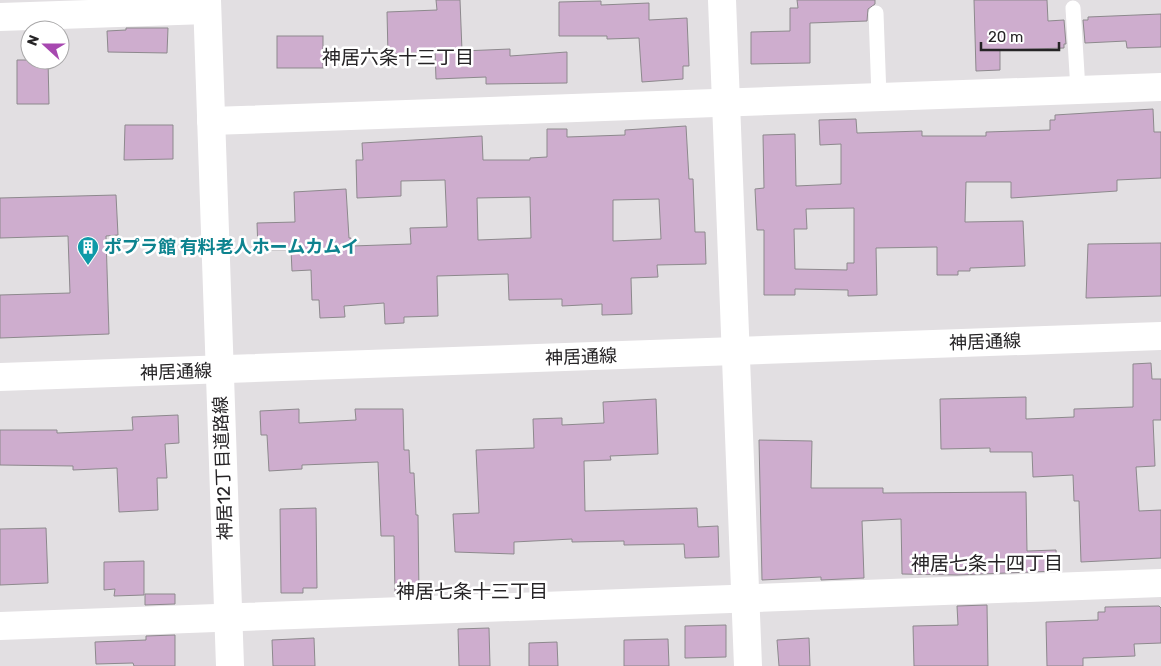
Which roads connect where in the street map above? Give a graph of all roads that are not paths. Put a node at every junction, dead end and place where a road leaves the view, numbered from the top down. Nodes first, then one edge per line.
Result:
1 (722, 0) edge
2 (207, 5) edge
3 (1073, 8) dead end
4 (876, 13) dead end
5 (0, 18) edge
6 (1161, 87) edge
7 (1078, 90) junction
8 (879, 97) junction
9 (726, 102) junction
10 (211, 121) junction
11 (1161, 336) edge
12 (735, 351) junction
13 (220, 370) junction
14 (0, 377) edge
15 (1161, 583) edge
16 (746, 600) junction
17 (227, 616) junction
18 (0, 626) edge
19 (230, 666) edge
20 (748, 666) edge

1 - 9 street
2 - 5 street
2 - 10 street, 神居12丁目道路線
3 - 7 lane
4 - 8 lane
6 - 7 street
7 - 8 street
8 - 9 street
9 - 10 street
9 - 12 street
10 - 13 street, 神居12丁目道路線
11 - 12 street, 神居通線
12 - 13 street, 神居通線
12 - 16 street
13 - 14 street, 神居通線
13 - 17 street, 神居12丁目道路線
15 - 16 street
16 - 17 street
16 - 20 street
17 - 18 street
17 - 19 street, 神居12丁目道路線

